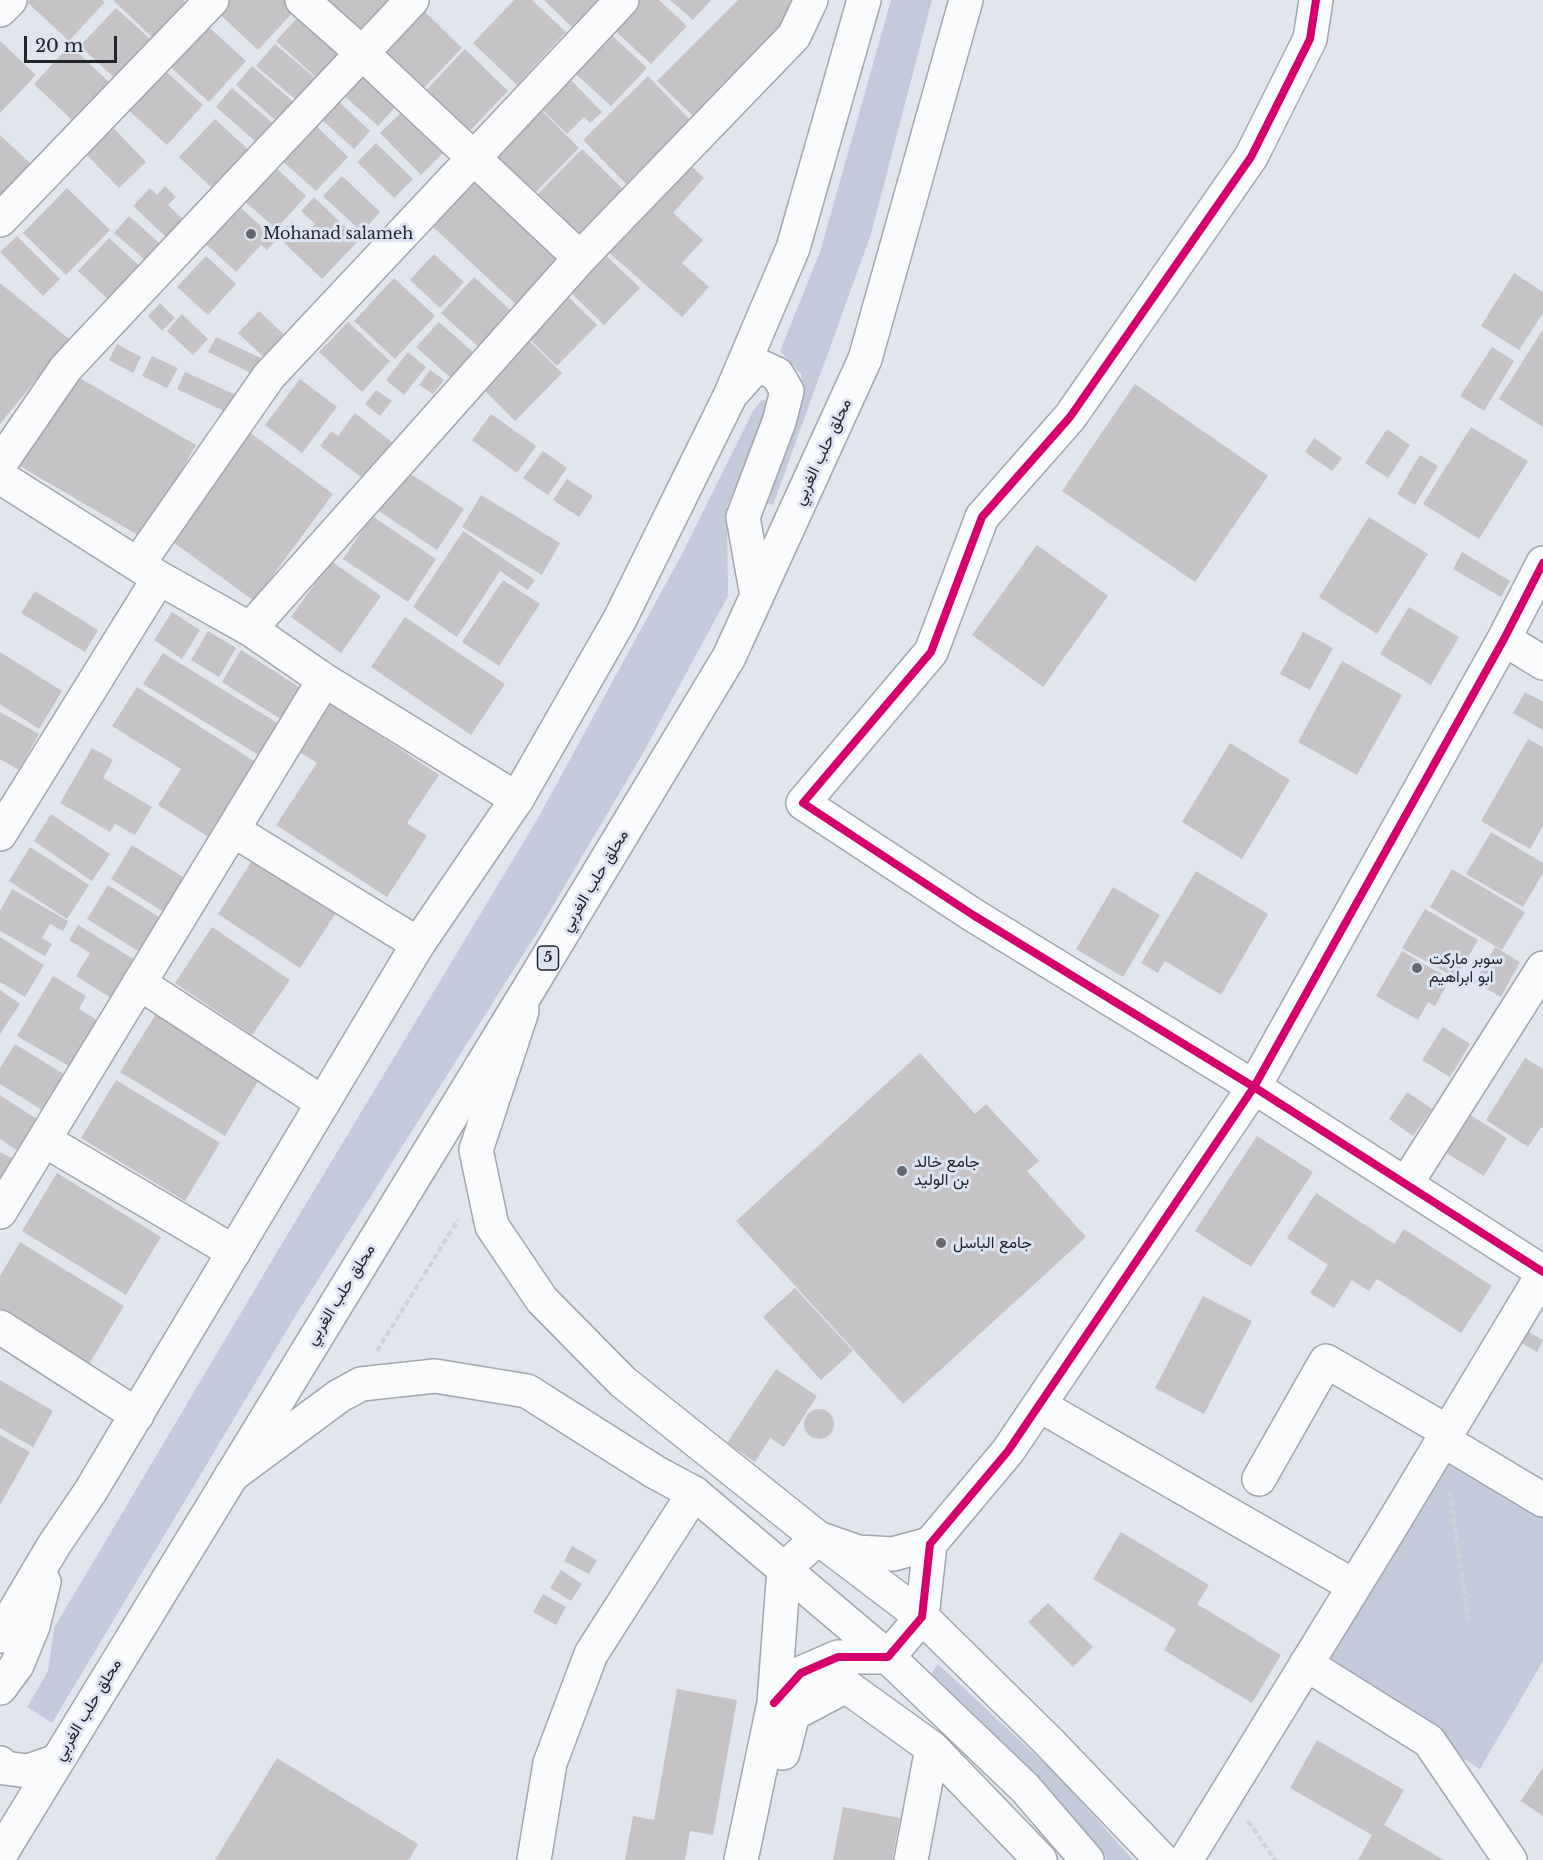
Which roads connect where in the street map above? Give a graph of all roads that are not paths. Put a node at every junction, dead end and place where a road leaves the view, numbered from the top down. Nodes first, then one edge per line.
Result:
1 (10, 0) edge
2 (212, 0) edge
3 (302, 0) edge
4 (412, 0) edge
5 (622, 0) edge
6 (811, 0) edge
7 (966, 0) edge
8 (1316, 0) edge
9 (855, 7) edge
10 (0, 10) edge
11 (362, 53) junction
12 (473, 156) junction
13 (0, 220) edge
14 (580, 258) junction
15 (730, 396) junction
16 (0, 464) edge
17 (0, 477) edge
18 (1543, 563) edge
19 (148, 571) junction
20 (757, 596) junction
21 (250, 629) junction
22 (1504, 639) junction
23 (1543, 663) edge
24 (324, 680) junction
25 (517, 799) junction
26 (233, 830) junction
27 (0, 834) edge
28 (418, 944) junction
29 (1543, 968) edge
30 (139, 983) junction
31 (530, 987) junction
32 (1254, 1087) junction
33 (323, 1103) junction
34 (44, 1140) junction
35 (1406, 1184) junction
36 (0, 1212) edge
37 (234, 1252) junction
38 (1543, 1273) edge
39 (0, 1327) edge
40 (1039, 1405) junction
41 (136, 1415) junction
42 (1446, 1436) junction
43 (230, 1477) junction
44 (1259, 1479) dead end
45 (694, 1493) junction
46 (1543, 1500) edge
47 (818, 1538) junction
48 (930, 1544) junction
49 (54, 1545) junction
50 (784, 1569) junction
51 (1354, 1587) junction
52 (922, 1617) junction
53 (0, 1636) edge
54 (888, 1657) junction
55 (1306, 1665) junction
56 (0, 1688) edge
57 (774, 1703) junction
58 (932, 1748) junction
59 (57, 1761) junction
60 (0, 1763) edge
61 (751, 1814) junction
62 (0, 1855) edge
63 (534, 1860) edge
64 (741, 1860) edge
65 (911, 1860) edge
66 (1040, 1860) edge
67 (1087, 1860) edge
68 (1162, 1860) edge
69 (1186, 1860) edge
70 (1510, 1860) edge

1 - 10 main road
2 - 13 main road
3 - 11 main road
4 - 11 main road
5 - 12 main road
6 - 14 main road
7 - 20 main road, محلق حلب الغربي / 5
8 - 32 main road
9 - 15 main road
11 - 12 main road
11 - 16 main road
12 - 14 main road
12 - 19 main road
14 - 21 main road
15 - 20 main road
15 - 25 main road
17 - 19 main road
18 - 22 main road
19 - 21 main road
19 - 27 main road
20 - 31 main road, محلق حلب الغربي / 5
21 - 24 main road
22 - 23 main road
22 - 32 main road
24 - 25 main road
24 - 26 main road
25 - 28 main road
26 - 28 main road
26 - 30 main road
28 - 33 main road
29 - 35 main road
30 - 33 main road
30 - 34 main road
31 - 43 main road, محلق حلب الغربي / 5
31 - 47 main road
32 - 35 main road
32 - 40 main road
33 - 37 main road
34 - 36 main road
34 - 37 main road
35 - 38 main road
37 - 41 main road
38 - 42 main road
39 - 41 main road
40 - 48 main road
40 - 51 main road
41 - 49 main road
42 - 44 main road
42 - 46 main road
42 - 51 main road
43 - 45 main road
43 - 59 main road, محلق حلب الغربي / 5
45 - 50 main road
45 - 63 main road
47 - 48 main road
47 - 50 main road
47 - 52 main road
48 - 52 main road
49 - 53 main road
49 - 56 main road
50 - 54 main road
50 - 57 main road
51 - 55 main road
52 - 54 main road
52 - 68 main road
54 - 57 main road
54 - 67 main road
55 - 69 main road
55 - 70 main road
57 - 61 main road
58 - 61 main road
58 - 65 main road
58 - 66 main road
59 - 60 main road
59 - 62 main road, محلق حلب الغربي / 5
61 - 64 main road

